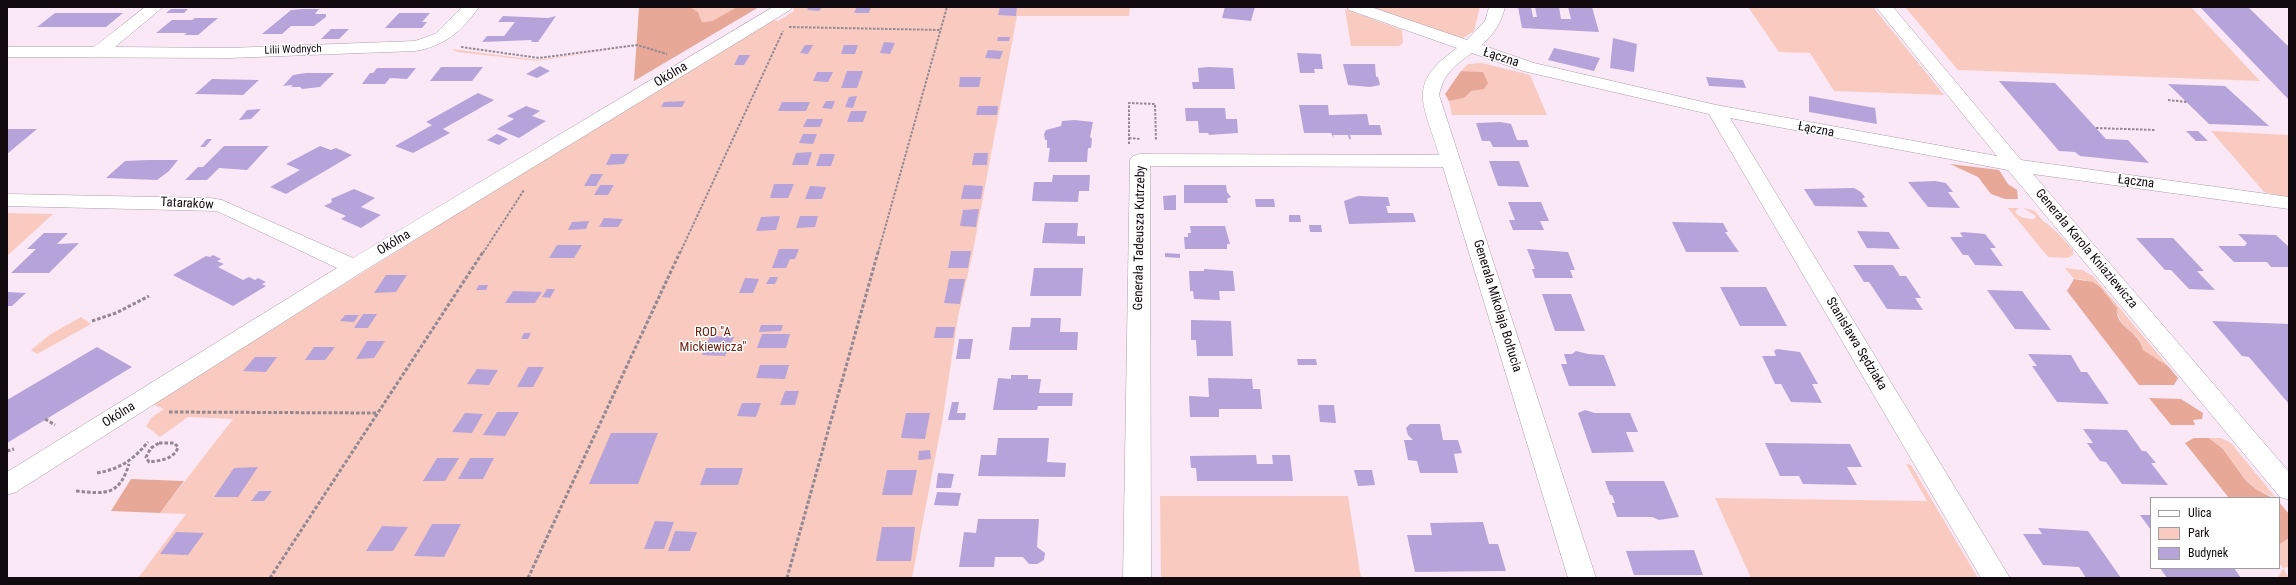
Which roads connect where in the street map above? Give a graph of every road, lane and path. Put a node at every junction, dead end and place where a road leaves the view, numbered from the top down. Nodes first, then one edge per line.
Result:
1 (154, 7) edge
2 (471, 7) edge
3 (784, 7) edge
4 (947, 7) edge
5 (1355, 7) edge
6 (1497, 7) edge
7 (1884, 7) edge
8 (941, 30) junction
9 (455, 46) dead end
10 (1467, 47) junction
11 (7, 52) edge
12 (99, 52) junction
13 (671, 55) dead end
14 (2168, 100) dead end
15 (2187, 102) dead end
16 (1716, 110) junction
17 (2096, 128) dead end
18 (2155, 130) dead end
19 (1157, 145) dead end
20 (1128, 146) dead end
21 (1451, 161) junction
22 (2015, 165) junction
23 (528, 183) dead end
24 (7, 200) edge
25 (2289, 204) edge
26 (354, 267) junction
27 (149, 296) dead end
28 (92, 321) dead end
29 (137, 404) junction
30 (376, 414) junction
31 (45, 419) dead end
32 (55, 425) dead end
33 (148, 442) dead end
34 (154, 445) joint
35 (129, 464) junction
36 (97, 473) dead end
37 (7, 485) edge
38 (2289, 490) edge
39 (76, 492) dead end
40 (270, 578) edge
41 (528, 578) edge
42 (787, 578) edge
43 (1137, 578) edge
44 (1582, 578) edge
45 (1996, 578) edge

1 - 12 street
2 - 12 street, Lilii Wodnych
3 - 26 street, Okólna
4 - 8 path
5 - 10 street, Łączna
6 - 10 street, Generała Mikołaja Bołtucia
7 - 22 street, Generała Karola Kniaziewicza
8 - 41 path
8 - 42 path
9 - 13 path
10 - 16 street, Łączna
10 - 21 street, Generała Mikołaja Bołtucia
11 - 12 street, Lilii Wodnych
14 - 15 path
16 - 22 street, Łączna
16 - 45 street, Stanisława Sędziaka
17 - 18 path
19 - 20 path
21 - 43 street, Generała Tadeusza Kutrzeby
21 - 44 street, Generała Mikołaja Bołtucia
22 - 25 street, Łączna
22 - 38 street, Generała Karola Kniaziewicza
23 - 30 path
24 - 26 street, Tataraków
26 - 29 street, Okólna
27 - 28 path
29 - 30 path
29 - 37 street, Okólna
30 - 40 path
31 - 32 path
33 - 35 path
34 - 34 path
35 - 36 path
35 - 39 path

